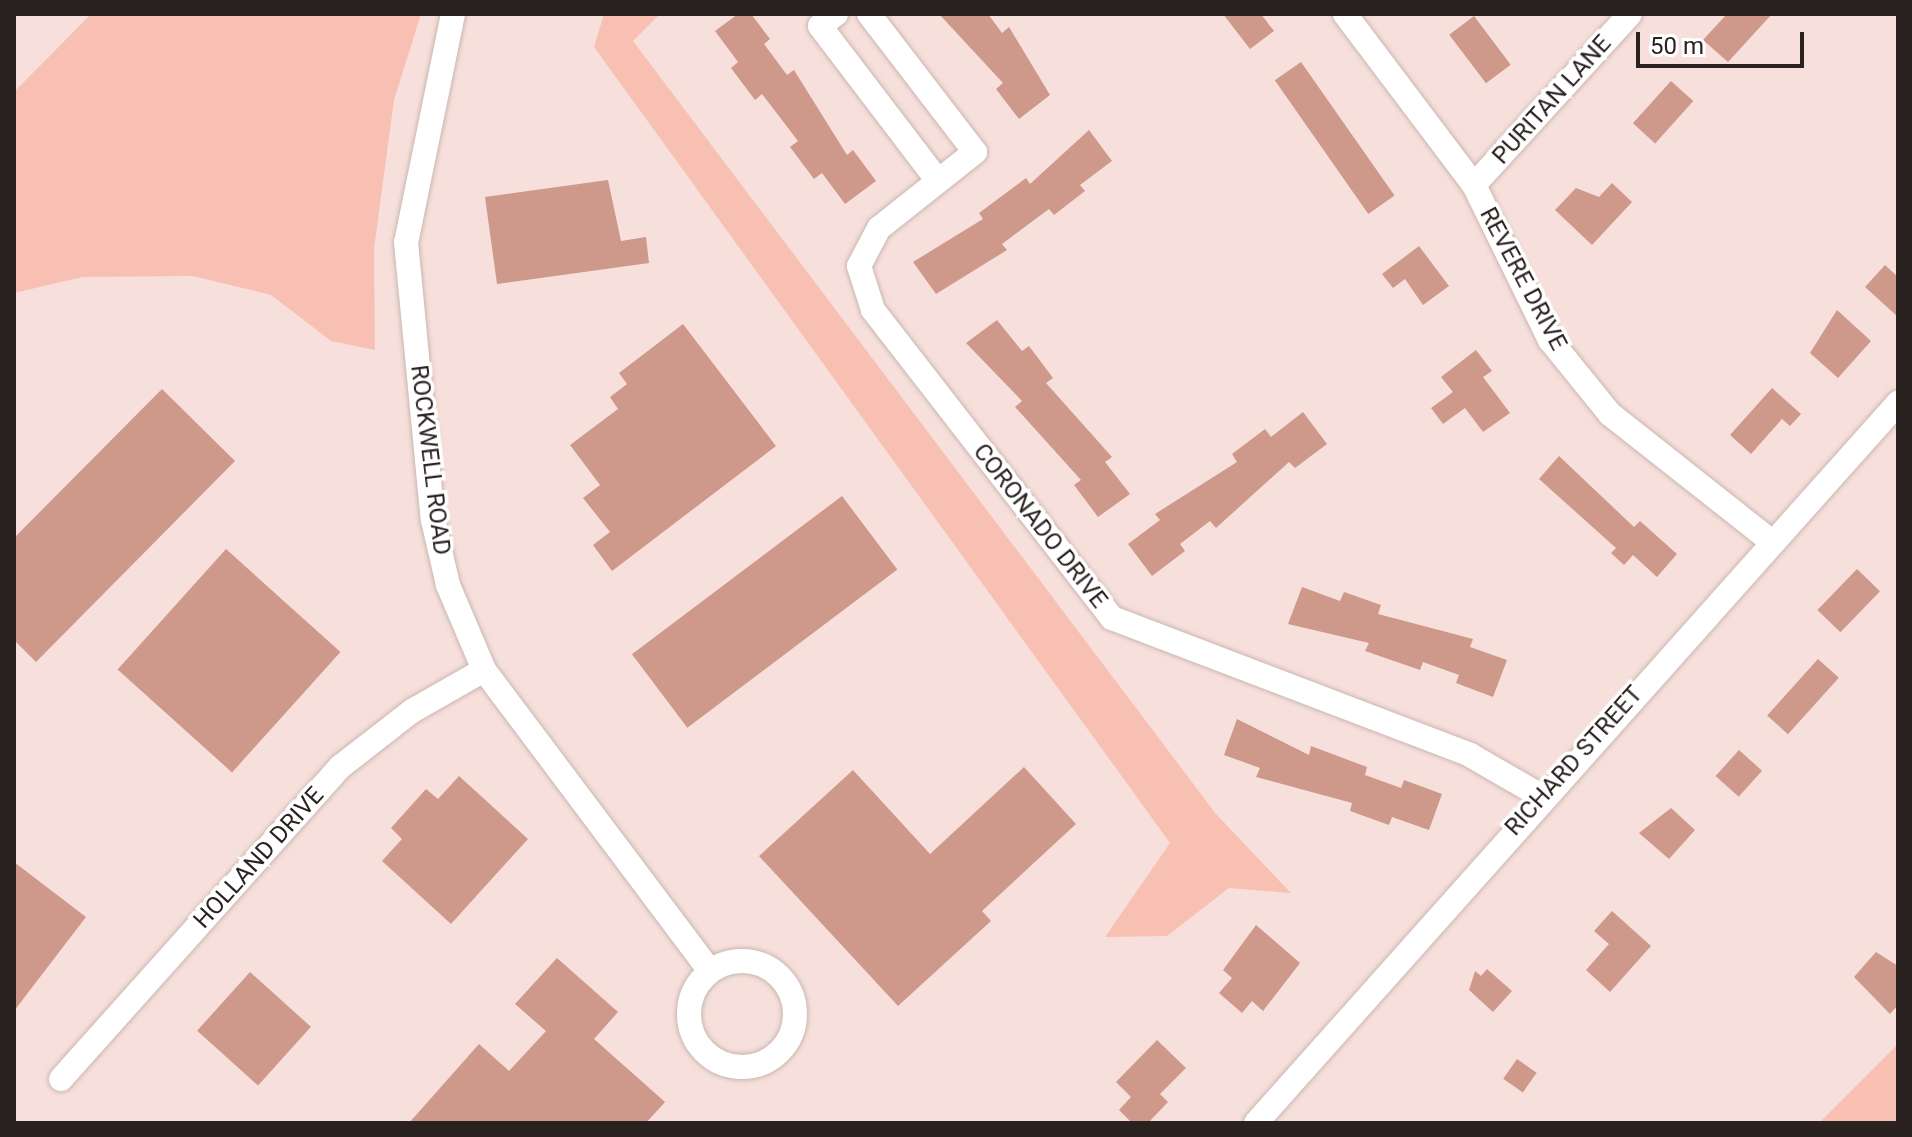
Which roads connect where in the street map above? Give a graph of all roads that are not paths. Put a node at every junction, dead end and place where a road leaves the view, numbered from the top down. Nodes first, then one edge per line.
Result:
1 (453, 14) edge
2 (836, 14) edge
3 (869, 14) edge
4 (1345, 14) edge
5 (1630, 14) edge
6 (938, 181) junction
7 (1474, 185) junction
8 (1898, 403) edge
9 (1772, 542) junction
10 (484, 670) junction
11 (1541, 796) junction
12 (710, 971) junction
13 (61, 1079) dead end
14 (1256, 1123) edge

1 - 10 street, ROCKWELL ROAD
2 - 6 street
3 - 6 street, CORONADO DRIVE
4 - 7 street, REVERE DRIVE
5 - 7 street, PURITAN LANE
6 - 11 street, CORONADO DRIVE
7 - 9 street, REVERE DRIVE
8 - 9 street, RICHARD STREET
9 - 11 street, RICHARD STREET
10 - 12 street, ROCKWELL ROAD
10 - 13 street, HOLLAND DRIVE
11 - 14 street, RICHARD STREET
12 - 12 street

